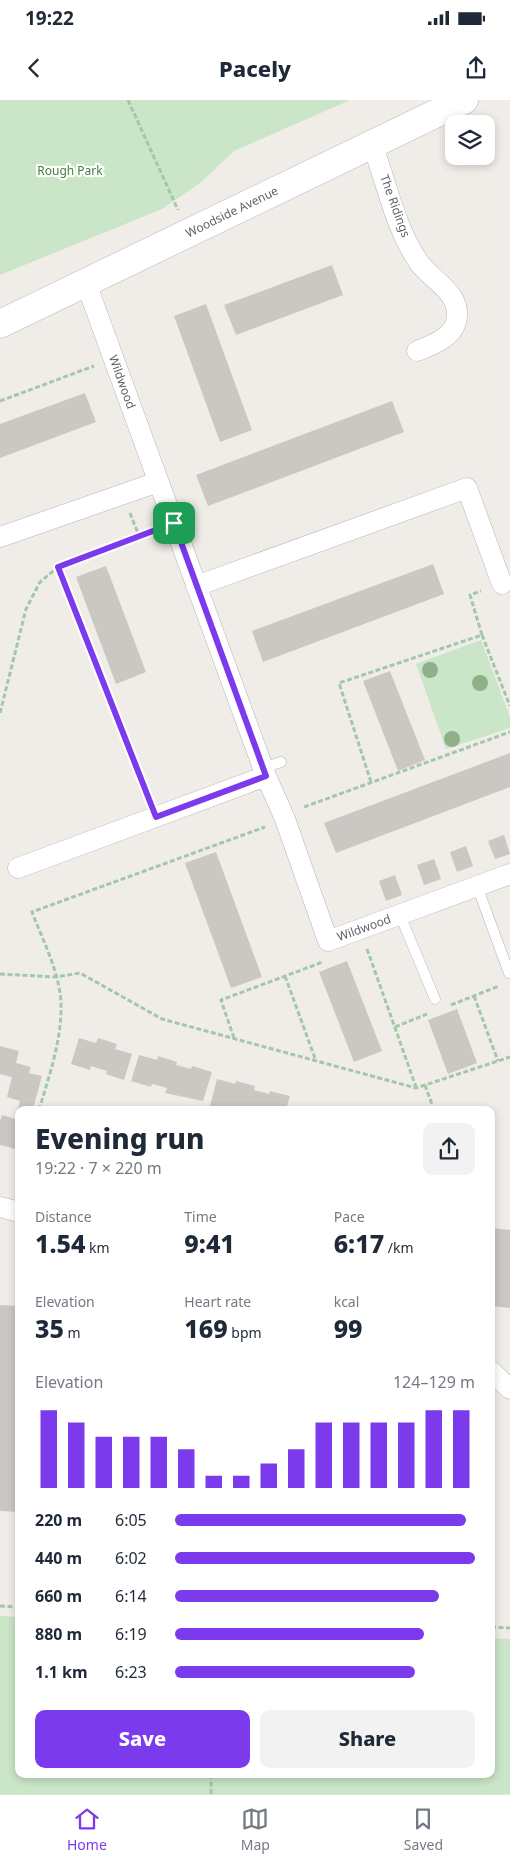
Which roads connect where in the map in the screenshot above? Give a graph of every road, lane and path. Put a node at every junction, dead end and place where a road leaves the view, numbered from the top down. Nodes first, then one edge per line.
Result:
1 (128, 100) edge
2 (464, 100) edge
3 (372, 144) junction
4 (188, 234) junction
5 (86, 283) junction
6 (0, 324) edge
7 (417, 351) dead end
8 (114, 359) junction
9 (0, 402) edge
10 (158, 482) junction
11 (174, 523) junction
12 (0, 537) edge
13 (58, 567) junction
14 (502, 584) joint
15 (196, 586) junction
16 (482, 635) junction
17 (510, 706) edge
18 (0, 713) edge
19 (510, 732) edge
20 (270, 769) junction
21 (371, 782) junction
22 (298, 809) dead end
23 (156, 817) junction
24 (275, 824) dead end
25 (18, 868) dead end
26 (510, 874) edge
27 (476, 886) junction
28 (400, 914) junction
29 (360, 929) junction
30 (328, 941) junction
31 (509, 973) edge
32 (0, 974) edge
33 (285, 976) junction
34 (56, 977) junction
35 (474, 996) dead end
36 (435, 1000) dead end
37 (234, 1038) junction
38 (510, 1057) edge
39 (316, 1061) junction
40 (498, 1061) junction
41 (425, 1085) junction
42 (416, 1088) junction
43 (40, 1106) edge
44 (433, 1106) edge
45 (0, 1208) edge
46 (15, 1211) edge
47 (495, 1375) edge
48 (510, 1389) edge
49 (0, 1606) edge
50 (15, 1607) edge
51 (495, 1627) edge
52 (510, 1628) edge
53 (211, 1778) edge
54 (211, 1794) edge

1 - 4 path
2 - 3 street, Woodside Avenue
3 - 4 street, Woodside Avenue
3 - 7 street, The Ridings
4 - 5 street, Woodside Avenue
5 - 6 street, Woodside Avenue
5 - 8 street, Wildwood
8 - 9 path
8 - 10 street, Wildwood
10 - 11 street, Wildwood
10 - 12 street
11 - 13 path
11 - 15 street, Wildwood
13 - 18 path
13 - 23 path
14 - 15 street
14 - 16 path
15 - 20 street, Wildwood
16 - 17 path
16 - 21 path
19 - 21 path
20 - 23 street
20 - 30 street, Wildwood
21 - 22 path
23 - 25 street
24 - 34 path
26 - 27 street, Wildwood
27 - 28 street, Wildwood
27 - 31 lane
28 - 29 street, Wildwood
28 - 36 lane
29 - 30 street, Wildwood
29 - 42 path
30 - 33 path
32 - 34 path
33 - 37 path
33 - 39 path
34 - 37 path
34 - 43 path
35 - 40 path
37 - 39 path
38 - 40 path
39 - 42 path
40 - 41 path
41 - 42 path
41 - 44 path
45 - 46 street
47 - 48 street
49 - 50 path
51 - 52 path
53 - 54 path

